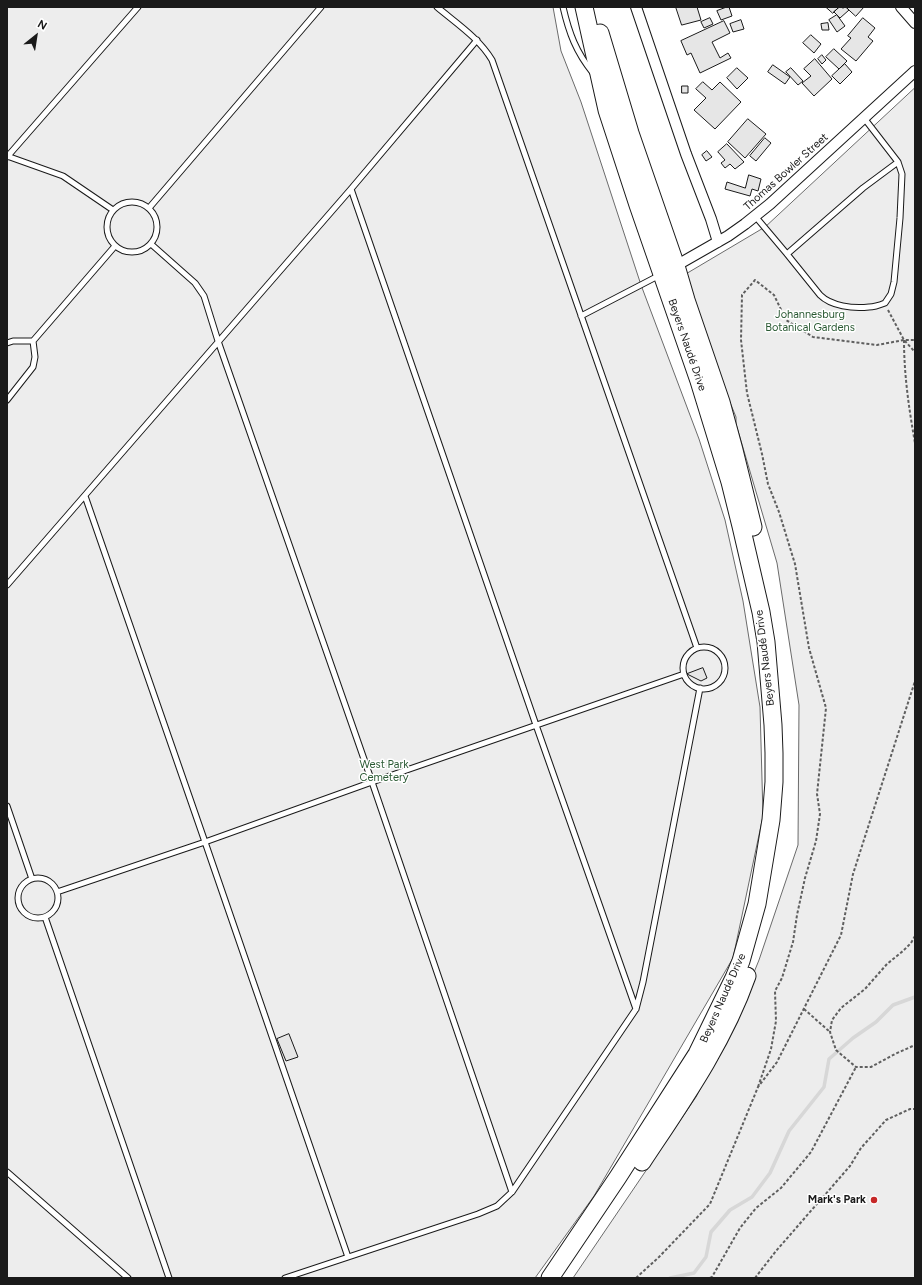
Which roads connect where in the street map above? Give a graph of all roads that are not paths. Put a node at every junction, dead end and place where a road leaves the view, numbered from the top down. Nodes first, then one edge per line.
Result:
1 (138, 7) edge
2 (321, 7) edge
3 (436, 7) edge
4 (563, 7) edge
5 (584, 7) edge
6 (594, 7) edge
7 (636, 7) edge
8 (901, 7) edge
9 (915, 23) edge
10 (477, 40) junction
11 (915, 72) edge
12 (600, 82) junction
13 (864, 118) junction
14 (7, 157) edge
15 (898, 162) junction
16 (351, 188) junction
17 (149, 208) junction
18 (113, 210) junction
19 (755, 216) junction
20 (718, 242) junction
21 (151, 244) junction
22 (115, 246) junction
23 (787, 254) junction
24 (669, 270) junction
25 (581, 316) junction
26 (32, 341) junction
27 (218, 341) junction
28 (7, 343) edge
29 (7, 400) edge
30 (85, 496) junction
31 (7, 585) edge
32 (697, 648) junction
33 (684, 674) junction
34 (700, 688) junction
35 (536, 725) junction
36 (372, 782) junction
37 (7, 806) edge
38 (205, 842) junction
39 (32, 879) junction
40 (57, 892) junction
41 (45, 917) junction
42 (636, 1009) junction
43 (7, 1172) edge
44 (512, 1192) junction
45 (348, 1257) junction
46 (128, 1278) edge
47 (169, 1278) edge
48 (285, 1278) edge
49 (550, 1278) edge
50 (564, 1278) edge

1 - 14 lane
2 - 17 lane
3 - 10 lane
4 - 12 lane
5 - 12 main road, Beyers Naudé Drive
6 - 24 main road, Beyers Naudé Drive
7 - 20 street
8 - 9 street
10 - 16 lane
10 - 25 lane
11 - 13 street, Thomas Bowler Street
12 - 24 main road, Beyers Naudé Drive
13 - 15 lane
13 - 19 street, Thomas Bowler Street
14 - 18 lane
15 - 23 lane
15 - 23 lane
16 - 27 lane
16 - 35 lane
17 - 18 lane
17 - 21 lane
18 - 22 lane
19 - 20 street, Thomas Bowler Street
19 - 23 lane
20 - 24 street, Thomas Bowler Street
21 - 22 lane
21 - 27 lane
22 - 26 lane
24 - 25 lane
24 - 49 main road, Beyers Naudé Drive
24 - 50 main road, Beyers Naudé Drive
25 - 32 lane
26 - 28 lane
26 - 29 lane
27 - 30 lane
27 - 36 lane
30 - 31 lane
30 - 38 lane
32 - 33 lane
32 - 34 lane
33 - 34 lane
33 - 35 lane
34 - 42 lane
35 - 36 lane
35 - 42 lane
36 - 38 lane
36 - 44 lane
37 - 39 lane
38 - 40 lane
38 - 45 lane
39 - 40 lane
39 - 41 lane
40 - 41 lane
41 - 47 lane
42 - 44 lane
43 - 46 lane
44 - 45 lane
45 - 48 lane

